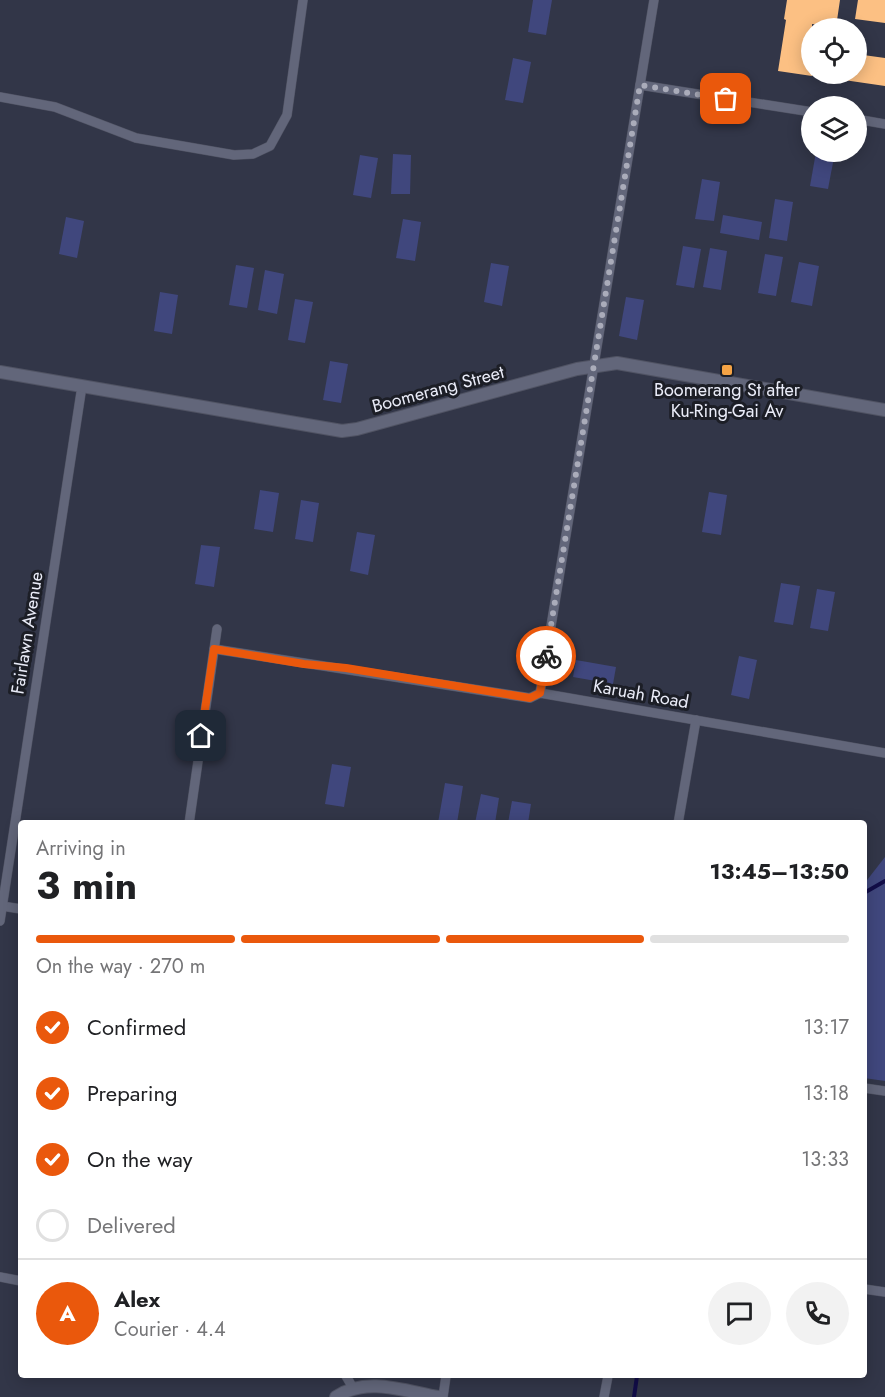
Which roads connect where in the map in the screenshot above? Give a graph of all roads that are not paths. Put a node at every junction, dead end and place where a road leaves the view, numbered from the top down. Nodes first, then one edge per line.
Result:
1 (303, 0) edge
2 (654, 0) edge
3 (640, 85) junction
4 (0, 97) edge
5 (801, 110) edge
6 (867, 121) edge
7 (885, 124) edge
8 (594, 365) junction
9 (0, 372) edge
10 (82, 386) junction
11 (885, 410) edge
12 (217, 629) dead end
13 (214, 649) junction
14 (540, 693) junction
15 (696, 720) junction
16 (885, 753) edge
17 (190, 820) edge
18 (679, 820) edge
19 (2, 906) junction
20 (18, 909) edge
21 (0, 921) edge
22 (867, 1089) edge
23 (885, 1092) edge
24 (0, 1277) edge
25 (18, 1280) edge
26 (867, 1289) edge
27 (885, 1292) edge
28 (347, 1378) edge
29 (446, 1378) edge
30 (608, 1378) edge
31 (353, 1388) junction
32 (336, 1397) edge
33 (438, 1397) edge
34 (443, 1397) edge
35 (604, 1397) edge

1 - 4 street
2 - 3 street
3 - 5 street
3 - 8 street
6 - 7 street
8 - 10 street, Boomerang Street
8 - 11 street, Boomerang Street
8 - 14 street
9 - 10 street, Boomerang Street
10 - 19 street, Fairlawn Avenue
12 - 13 street
13 - 14 street, Karuah Road
13 - 17 street
14 - 15 street, Karuah Road
15 - 16 street, Karuah Road
15 - 18 street
19 - 20 street
19 - 21 street, Fairlawn Avenue
22 - 23 street
24 - 25 street
26 - 27 street
28 - 31 street
29 - 34 street
30 - 35 street
31 - 32 street
31 - 33 street

